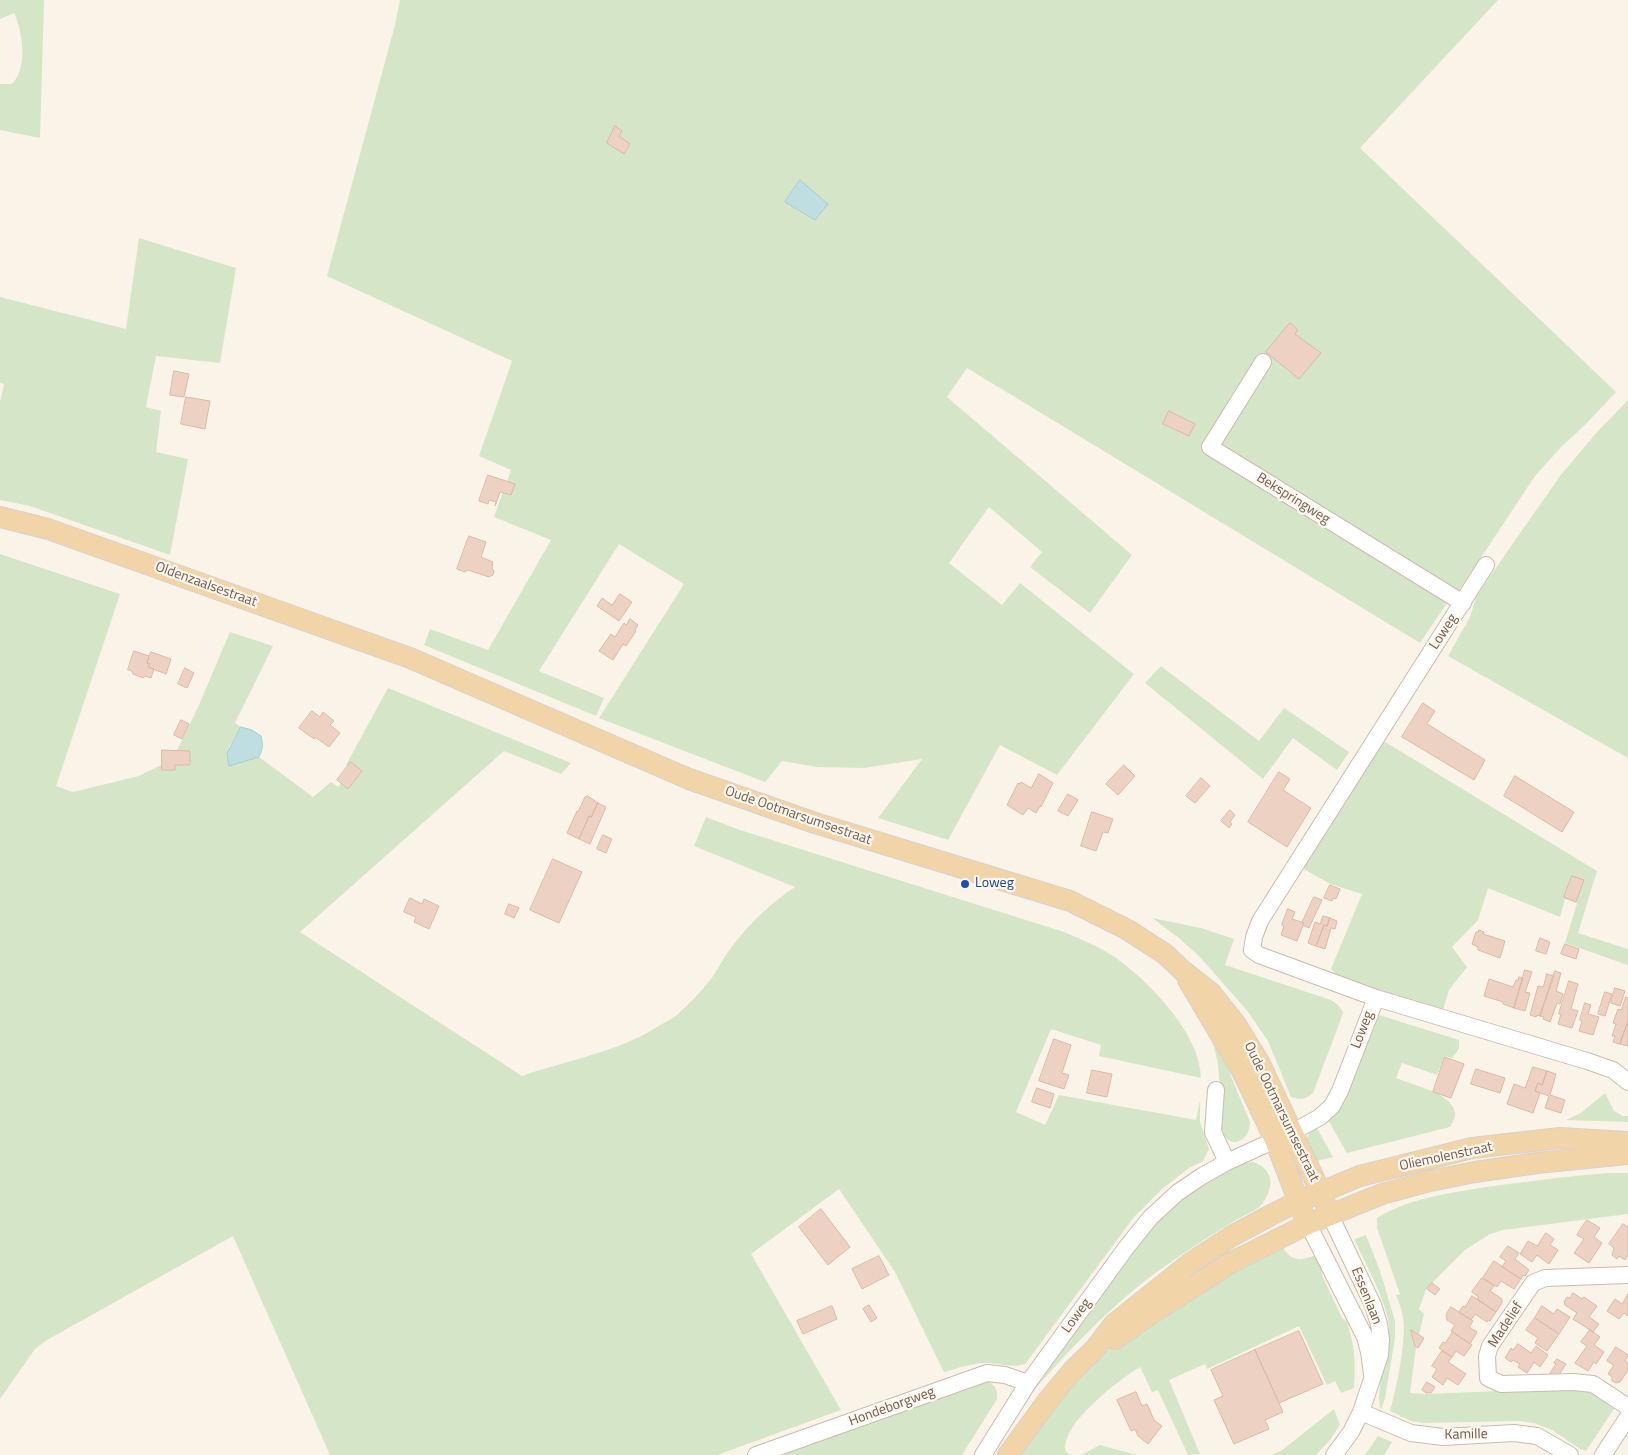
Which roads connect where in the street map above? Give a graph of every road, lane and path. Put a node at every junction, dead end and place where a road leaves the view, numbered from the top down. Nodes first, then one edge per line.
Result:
1 (1262, 362) dead end
2 (0, 518) edge
3 (1486, 566) dead end
4 (1463, 603) junction
5 (410, 658) joint
6 (1183, 972) junction
7 (1376, 998) junction
8 (1628, 1082) edge
9 (1216, 1090) dead end
10 (1293, 1132) junction
11 (1275, 1140) junction
12 (1628, 1142) edge
13 (1628, 1154) edge
14 (1227, 1162) junction
15 (1321, 1193) junction
16 (1299, 1201) junction
17 (1330, 1215) junction
18 (1308, 1224) junction
19 (1628, 1276) edge
20 (1095, 1349) junction
21 (1372, 1381) junction
22 (1028, 1383) junction
23 (1628, 1407) edge
24 (1360, 1412) junction
25 (1628, 1417) edge
26 (756, 1455) edge
27 (983, 1455) edge
28 (1008, 1455) edge
29 (1334, 1455) edge
30 (1570, 1455) edge
31 (1603, 1455) edge

1 - 4 street, Bekspringweg
2 - 5 main road, Oldenzaalsestraat
3 - 4 street, Loweg
4 - 7 street, Loweg
5 - 6 main road, Oude Ootmarsumsestraat
6 - 10 main road, Oude Ootmarsumsestraat
6 - 11 main road, Oude Ootmarsumsestraat
7 - 8 street
7 - 10 street, Loweg
9 - 14 street
10 - 11 street, Loweg
10 - 15 main road, Oude Ootmarsumsestraat
11 - 14 street, Loweg
11 - 16 main road, Oude Ootmarsumsestraat
12 - 15 main road, Oliemolenstraat
13 - 17 main road, Oliemolenstraat
14 - 22 street, Loweg
15 - 16 main road, Oliemolenstraat
15 - 17 main road, Oude Ootmarsumsestraat
16 - 18 main road, Oude Ootmarsumsestraat
16 - 20 main road, Oliemolenstraat
17 - 18 main road, Oliemolenstraat
17 - 21 street, Essenlaan
18 - 20 main road, Oliemolenstraat
18 - 21 street, Essenlaan
19 - 23 street, Madelief
20 - 28 main road
21 - 24 street, Essenlaan
22 - 26 street, Hondeborgweg
22 - 27 street, Loweg
24 - 29 street, Essenlaan
24 - 30 street, Kamille
25 - 31 street

